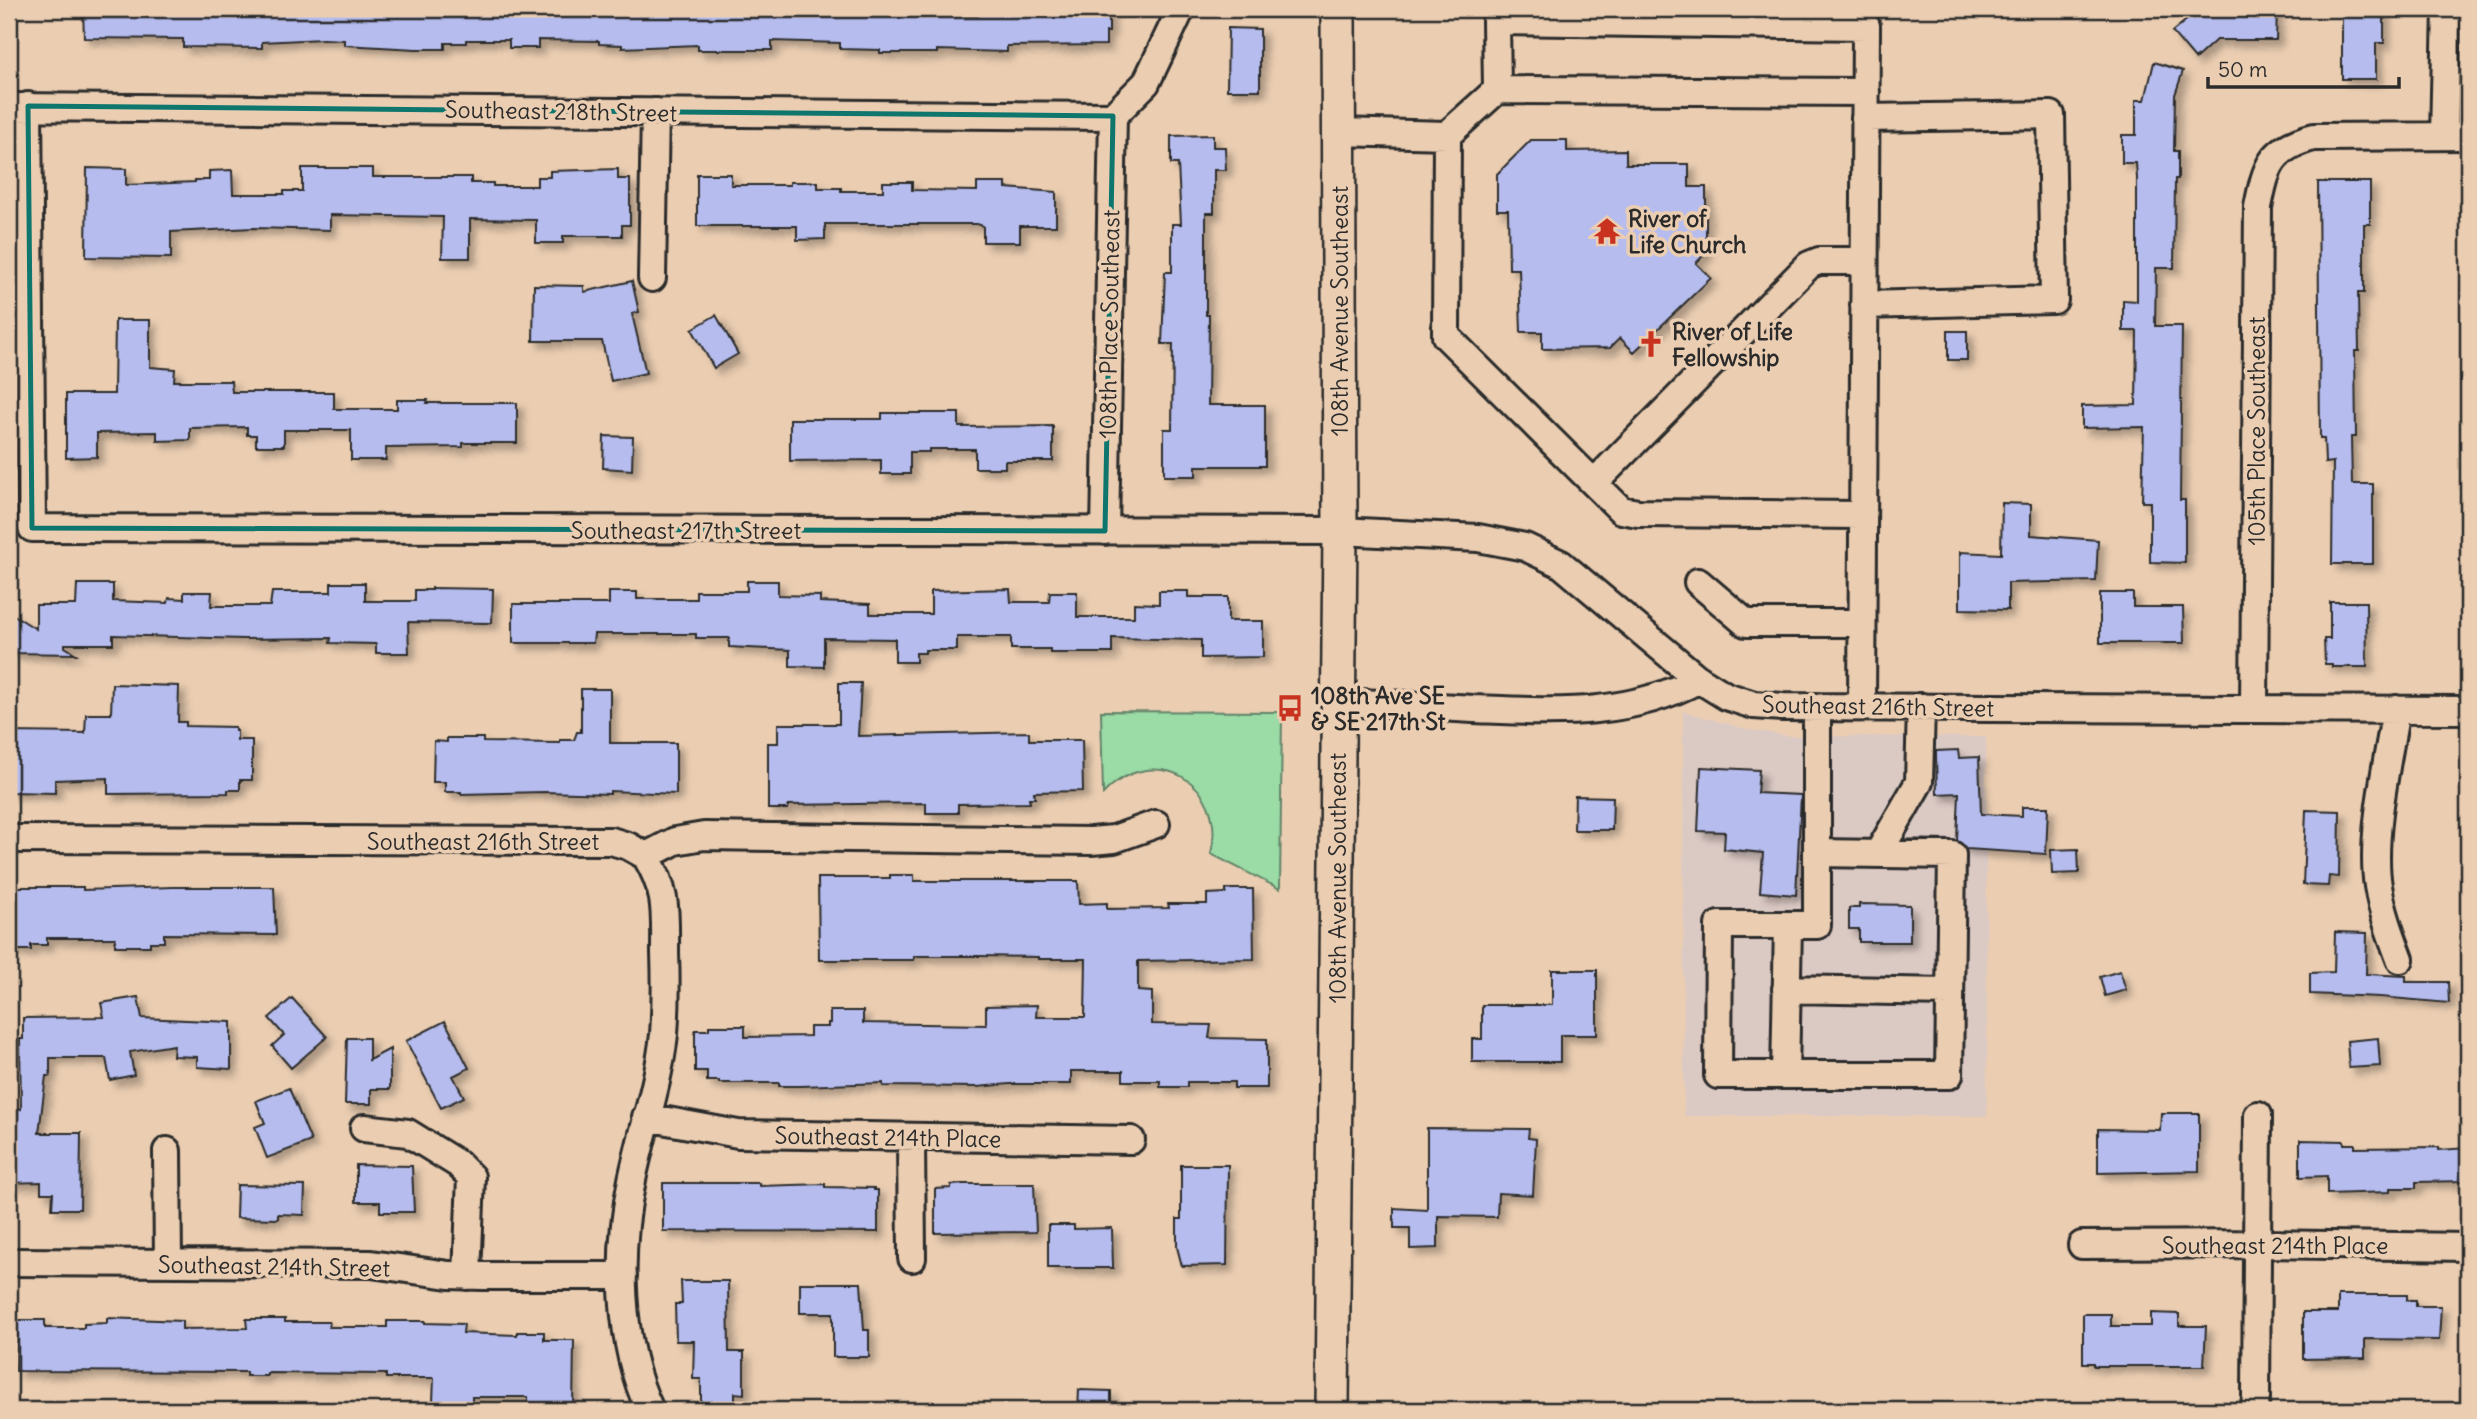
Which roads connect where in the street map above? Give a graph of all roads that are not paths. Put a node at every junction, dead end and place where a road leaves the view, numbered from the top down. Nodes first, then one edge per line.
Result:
1 (1181, 9) edge
2 (1338, 9) edge
3 (2447, 9) edge
4 (1497, 90) junction
5 (1866, 92) junction
6 (18, 106) edge
7 (655, 112) junction
8 (1113, 116) junction
9 (1865, 118) junction
10 (1338, 132) junction
11 (1447, 135) junction
12 (2456, 136) edge
13 (1864, 261) junction
14 (652, 278) dead end
15 (1864, 305) junction
16 (1594, 483) junction
17 (1863, 515) junction
18 (1105, 531) junction
19 (1340, 531) junction
20 (1698, 582) dead end
21 (1862, 622) junction
22 (1699, 679) junction
23 (1338, 702) junction
24 (1817, 707) junction
25 (1862, 707) junction
26 (1921, 707) junction
27 (2254, 708) junction
28 (2396, 709) junction
29 (2468, 710) edge
30 (1156, 824) dead end
31 (9, 839) edge
32 (1817, 853) junction
33 (1878, 854) junction
34 (646, 856) junction
35 (1788, 925) junction
36 (2400, 959) dead end
37 (1786, 989) junction
38 (1950, 992) junction
39 (1785, 1075) junction
40 (2258, 1115) dead end
41 (646, 1117) junction
42 (364, 1128) dead end
43 (911, 1138) junction
44 (1131, 1140) dead end
45 (167, 1151) dead end
46 (2259, 1244) junction
47 (2082, 1245) dead end
48 (2468, 1247) edge
49 (912, 1258) dead end
50 (9, 1262) edge
51 (168, 1263) junction
52 (467, 1276) junction
53 (623, 1276) junction
54 (650, 1410) edge
55 (1332, 1410) edge
56 (2254, 1410) edge

1 - 8 street
2 - 10 main road, 108th Avenue Southeast
3 - 12 street
4 - 5 street
4 - 5 street
4 - 11 street
5 - 9 street
6 - 7 street, Southeast 218th Street
6 - 18 street, Southeast 217th Street
7 - 8 street, Southeast 218th Street
7 - 14 street
8 - 18 street, 108th Place Southeast
9 - 13 street
9 - 15 street
10 - 11 street
10 - 19 main road, 108th Avenue Southeast
11 - 16 street
12 - 27 street, 105th Place Southeast
13 - 15 street
13 - 16 street
15 - 17 street
16 - 17 street
17 - 21 street
18 - 19 street, Southeast 217th Street
19 - 22 street, Southeast 216th Street
19 - 23 main road, 108th Avenue Southeast
20 - 21 street
21 - 25 street
22 - 23 street
22 - 24 street, Southeast 216th Street
23 - 55 main road, 108th Avenue Southeast
24 - 25 street, Southeast 216th Street
24 - 32 street
25 - 26 street, Southeast 216th Street
26 - 27 street, Southeast 216th Street
26 - 33 street
27 - 28 street, Southeast 216th Street
28 - 29 street, Southeast 216th Street
28 - 36 street
30 - 34 street
31 - 34 street, Southeast 216th Street
32 - 33 street
32 - 35 street
33 - 38 street
34 - 41 street
35 - 37 street
35 - 39 street
37 - 38 street
37 - 39 street
38 - 39 street
40 - 46 street
41 - 43 street, Southeast 214th Place
41 - 53 street
42 - 52 street
43 - 44 street, Southeast 214th Place
43 - 49 street
45 - 51 street
46 - 47 street, Southeast 214th Place
46 - 48 street, Southeast 214th Place
46 - 56 street
50 - 51 street, Southeast 214th Street
51 - 52 street, Southeast 214th Street
52 - 53 street, Southeast 214th Street
53 - 54 street

